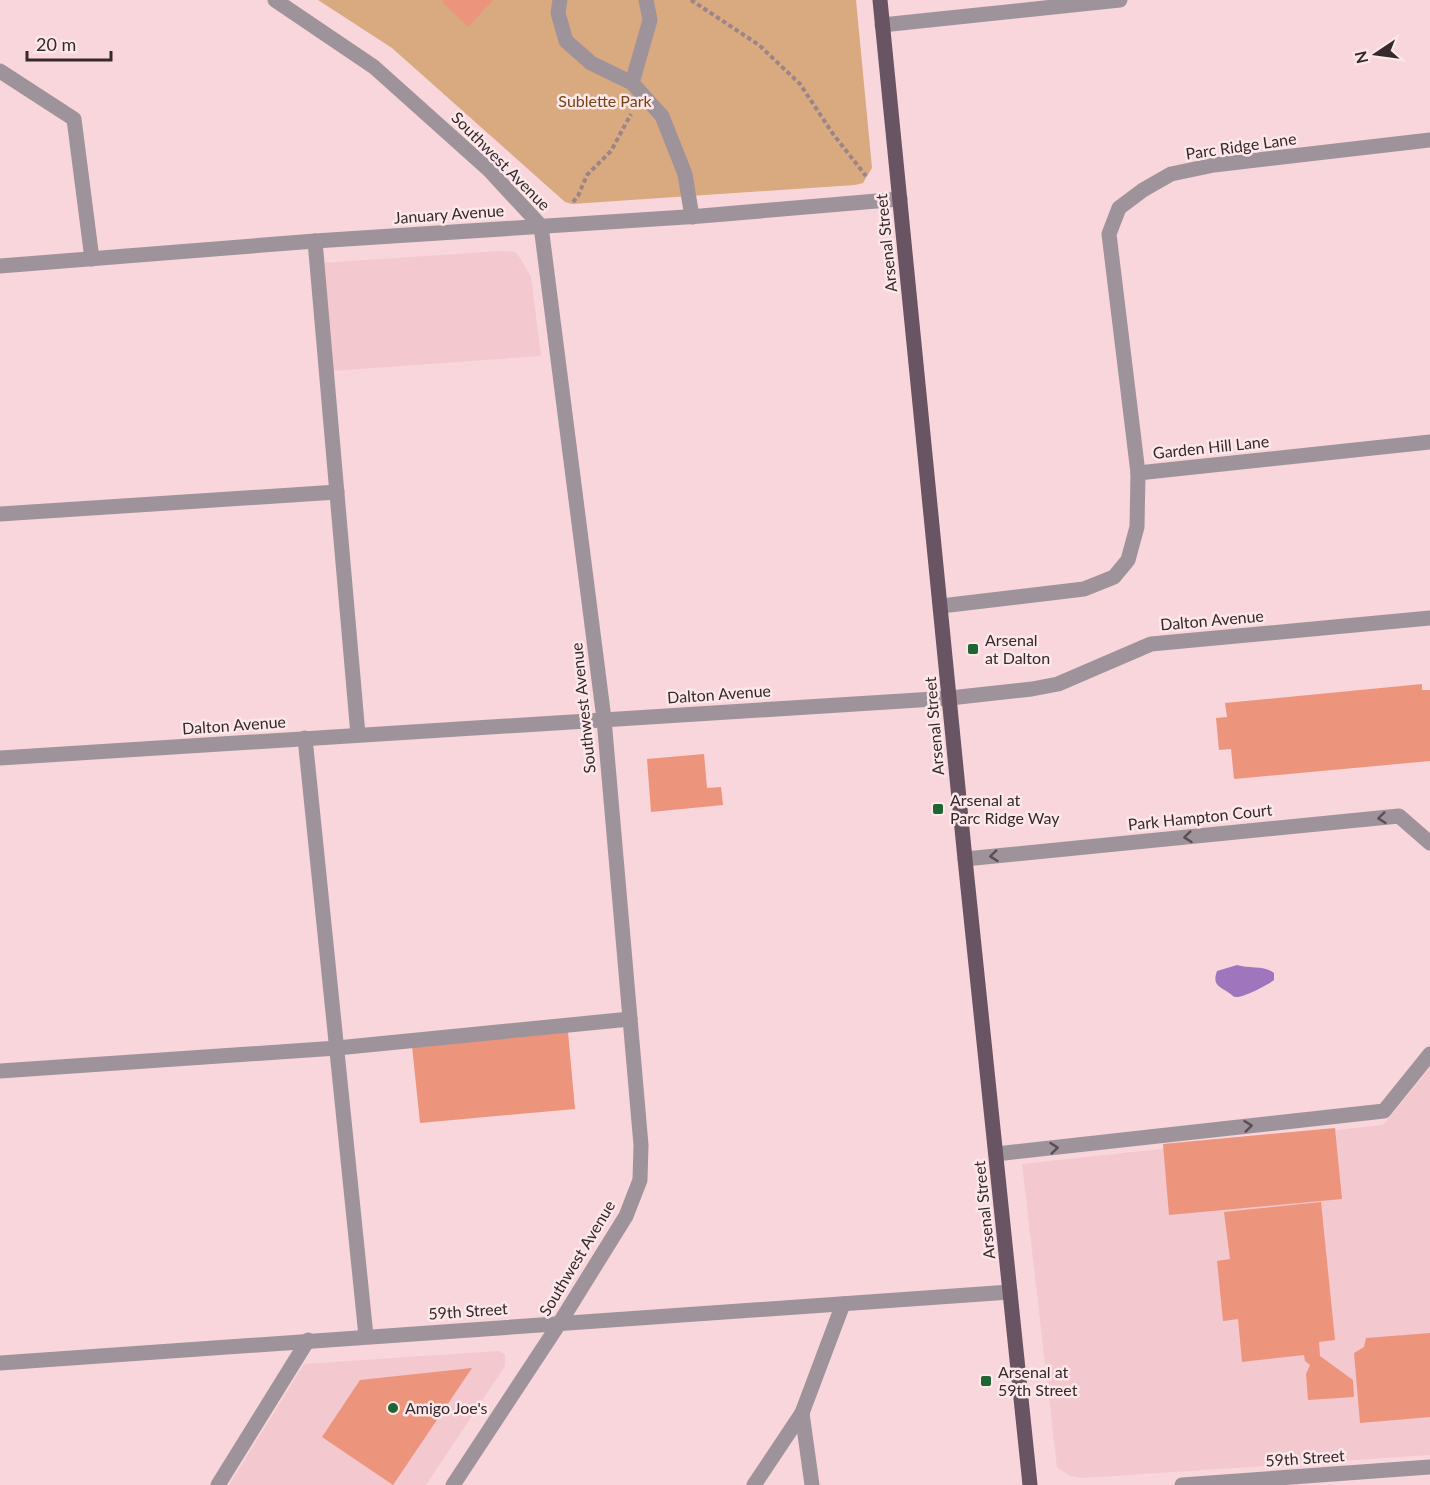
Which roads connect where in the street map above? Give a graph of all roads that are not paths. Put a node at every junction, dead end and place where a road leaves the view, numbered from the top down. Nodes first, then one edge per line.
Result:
1 (275, 0) edge
2 (560, 0) edge
3 (646, 0) edge
4 (880, 0) edge
5 (1120, 0) edge
6 (882, 26) junction
7 (0, 71) edge
8 (635, 87) junction
9 (1430, 140) edge
10 (900, 199) junction
11 (692, 217) junction
12 (542, 226) junction
13 (315, 241) junction
14 (92, 259) junction
15 (0, 266) edge
16 (1430, 442) edge
17 (1138, 473) junction
18 (337, 492) junction
19 (0, 514) edge
20 (941, 606) junction
21 (1430, 618) edge
22 (950, 698) junction
23 (603, 719) junction
24 (358, 735) junction
25 (305, 738) junction
26 (0, 758) edge
27 (1430, 843) edge
28 (964, 859) junction
29 (630, 1019) junction
30 (337, 1048) junction
31 (1430, 1054) edge
32 (0, 1071) edge
33 (996, 1154) junction
34 (1010, 1292) junction
35 (843, 1304) junction
36 (559, 1324) junction
37 (366, 1336) junction
38 (308, 1340) junction
39 (0, 1363) edge
40 (802, 1413) junction
41 (1430, 1467) edge
42 (1241, 1483) edge
43 (218, 1485) edge
44 (453, 1485) edge
45 (754, 1485) edge
46 (812, 1485) edge
47 (1030, 1485) edge
48 (1182, 1485) edge

1 - 12 street, Southwest Avenue
2 - 8 street
3 - 8 street
4 - 6 main road, Arsenal Street
5 - 6 street
6 - 10 main road, Arsenal Street
7 - 14 street
8 - 11 street
9 - 17 street, Parc Ridge Lane
10 - 11 street, January Avenue
10 - 20 main road, Arsenal Street
11 - 12 street, January Avenue
12 - 13 street, January Avenue
12 - 23 street, Southwest Avenue
13 - 14 street, January Avenue
13 - 18 street
14 - 15 street, January Avenue
16 - 17 street, Garden Hill Lane
17 - 20 street, Garden Hill Lane
18 - 19 street
18 - 24 street
20 - 22 main road, Arsenal Street
21 - 22 street, Dalton Avenue
22 - 23 street, Dalton Avenue
22 - 28 main road, Arsenal Street
23 - 24 street, Dalton Avenue
23 - 29 street, Southwest Avenue
24 - 25 street, Dalton Avenue
25 - 26 street, Dalton Avenue
25 - 30 street
27 -> 28 street, Park Hampton Court
28 - 33 main road, Arsenal Street
29 - 30 street
29 - 36 street, Southwest Avenue
30 - 32 street
30 - 37 street
33 -> 31 street
33 - 34 main road, Arsenal Street
34 - 35 street, 59th Street
34 - 47 main road, Arsenal Street
35 - 36 street, 59th Street
35 - 40 street
36 - 37 street, 59th Street
36 - 44 street, Southwest Avenue
37 - 38 street, 59th Street
38 - 39 street, 59th Street
38 - 43 street
40 - 45 street
40 - 46 street
41 - 42 street, 59th Street
42 - 48 street, 59th Street

